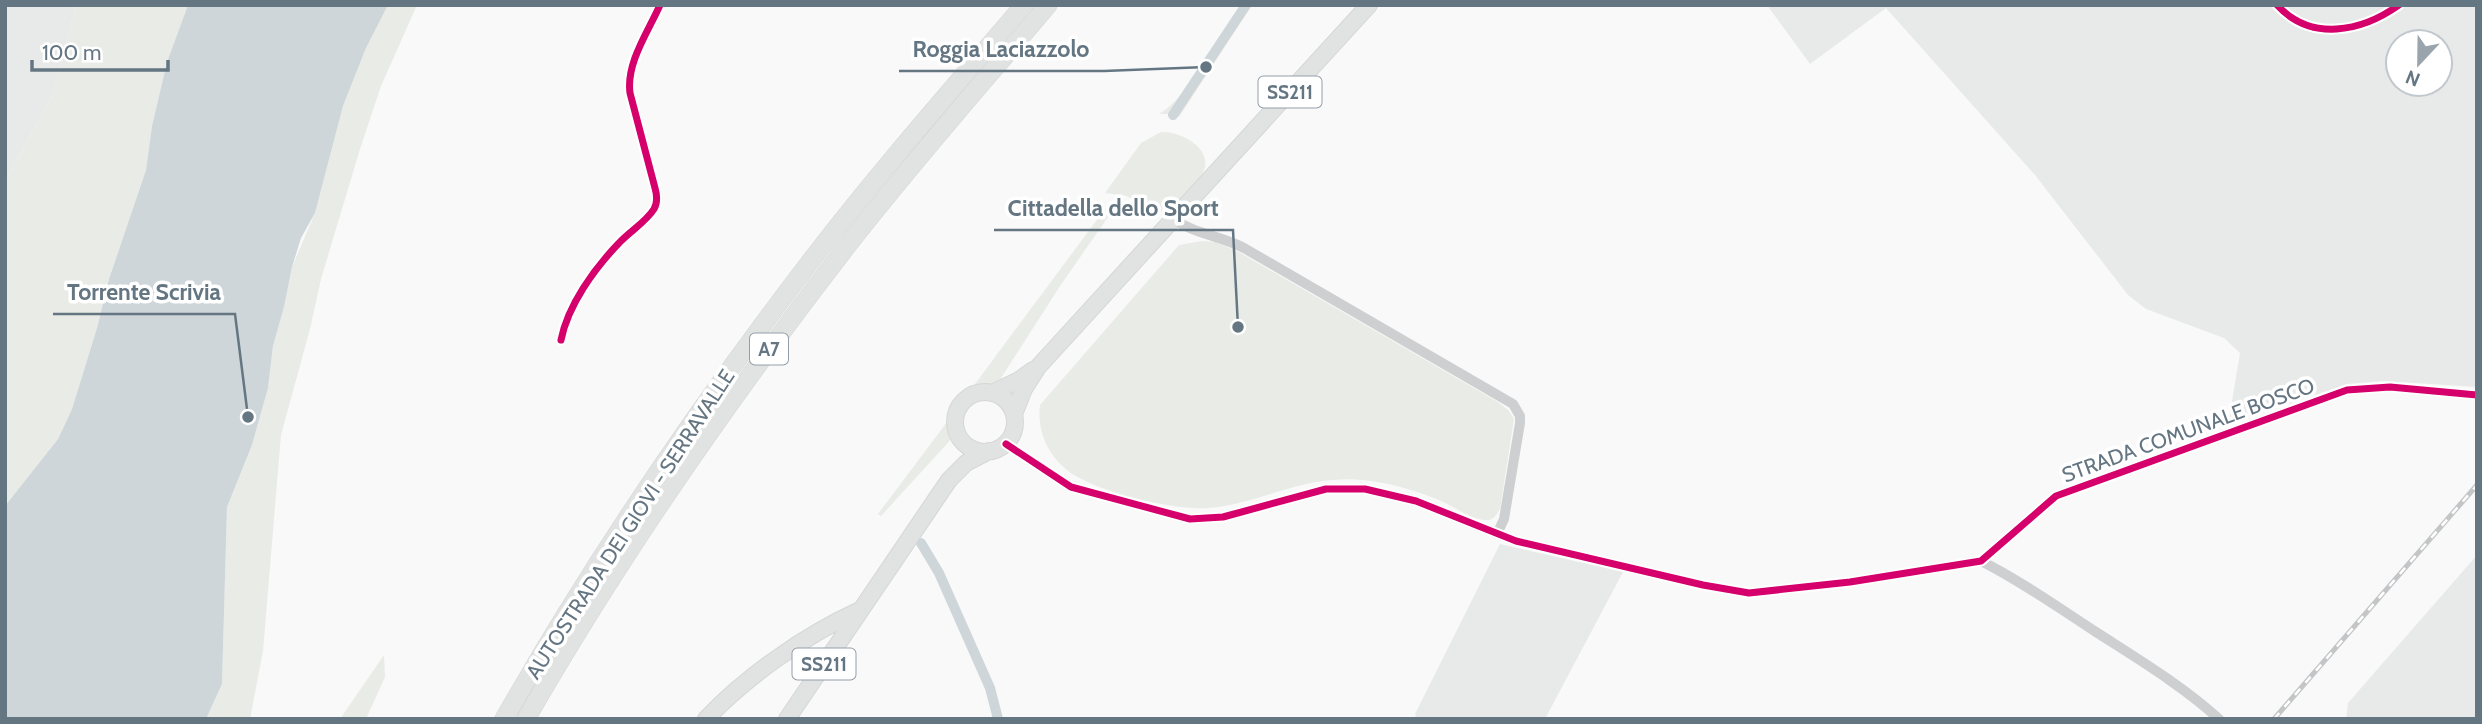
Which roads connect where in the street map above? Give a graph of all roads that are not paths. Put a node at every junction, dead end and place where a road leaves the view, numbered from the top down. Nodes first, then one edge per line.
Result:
1 (1024, 5) edge
2 (1048, 5) edge
3 (1368, 5) edge
4 (2277, 5) edge
5 (2399, 5) edge
6 (1173, 219) junction
7 (1038, 367) junction
8 (992, 393) junction
9 (2477, 395) edge
10 (1014, 414) junction
11 (957, 431) junction
12 (1006, 444) junction
13 (989, 451) junction
14 (949, 480) junction
15 (1497, 534) junction
16 (1981, 561) junction
17 (860, 610) junction
18 (504, 719) edge
19 (526, 719) edge
20 (706, 719) edge
21 (787, 719) edge
22 (2219, 719) edge

1 - 18 highway, AUTOSTRADA DEI GIOVI - SERRAVALLE / A7
2 - 19 highway, AUTOSTRADA DEI GIOVI - SERRAVALLE / A7
3 - 6 main road, SS211
4 - 5 street
6 - 7 main road, SS211
6 - 15 street
7 - 8 main road, SS211
7 - 10 main road, SS211
8 - 10 main road
8 - 11 main road, SS211
9 - 16 street, STRADA COMUNALE BOSCO
10 - 12 main road, SS211
11 - 13 main road
11 - 14 main road, SS211
12 - 13 main road, SS211
12 - 15 street
13 - 14 main road, SS211
14 - 17 main road, SS211
15 - 16 street
16 - 22 street
17 - 20 main road
17 - 21 main road, SS211

